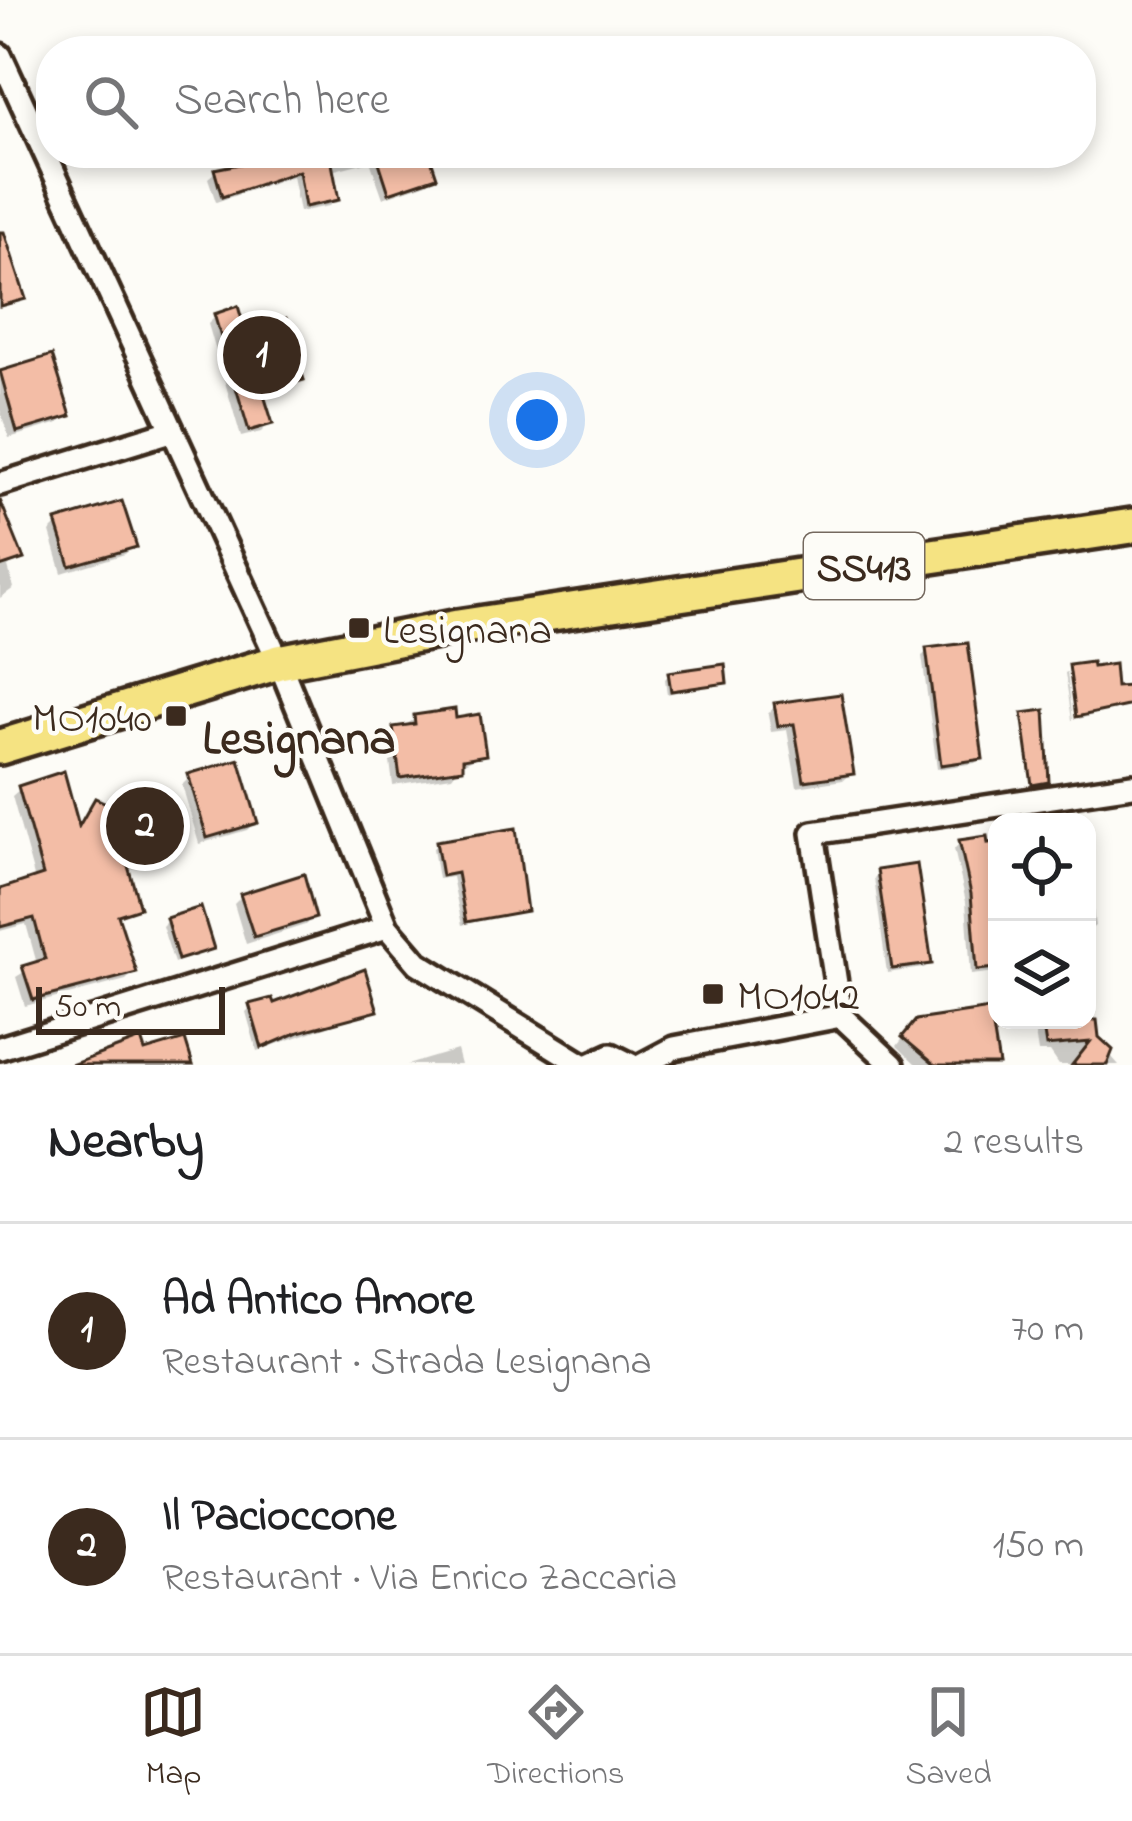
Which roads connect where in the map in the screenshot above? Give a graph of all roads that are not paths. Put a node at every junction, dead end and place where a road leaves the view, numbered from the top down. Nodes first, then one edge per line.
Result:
1 (0, 55) edge
2 (36, 134) edge
3 (51, 168) edge
4 (171, 431) junction
5 (0, 484) edge
6 (1132, 526) edge
7 (278, 662) junction
8 (0, 747) edge
9 (1132, 785) edge
10 (387, 927) junction
11 (841, 1016) junction
12 (0, 1048) edge
13 (586, 1065) edge
14 (631, 1065) edge
15 (642, 1065) edge
16 (893, 1065) edge

1 - 2 street
3 - 4 street
4 - 5 street
4 - 7 street
6 - 7 main road, SS413
7 - 8 main road, SS413
7 - 10 street
9 - 11 street
10 - 12 street
10 - 13 street
11 - 15 street
11 - 16 street
13 - 14 street

